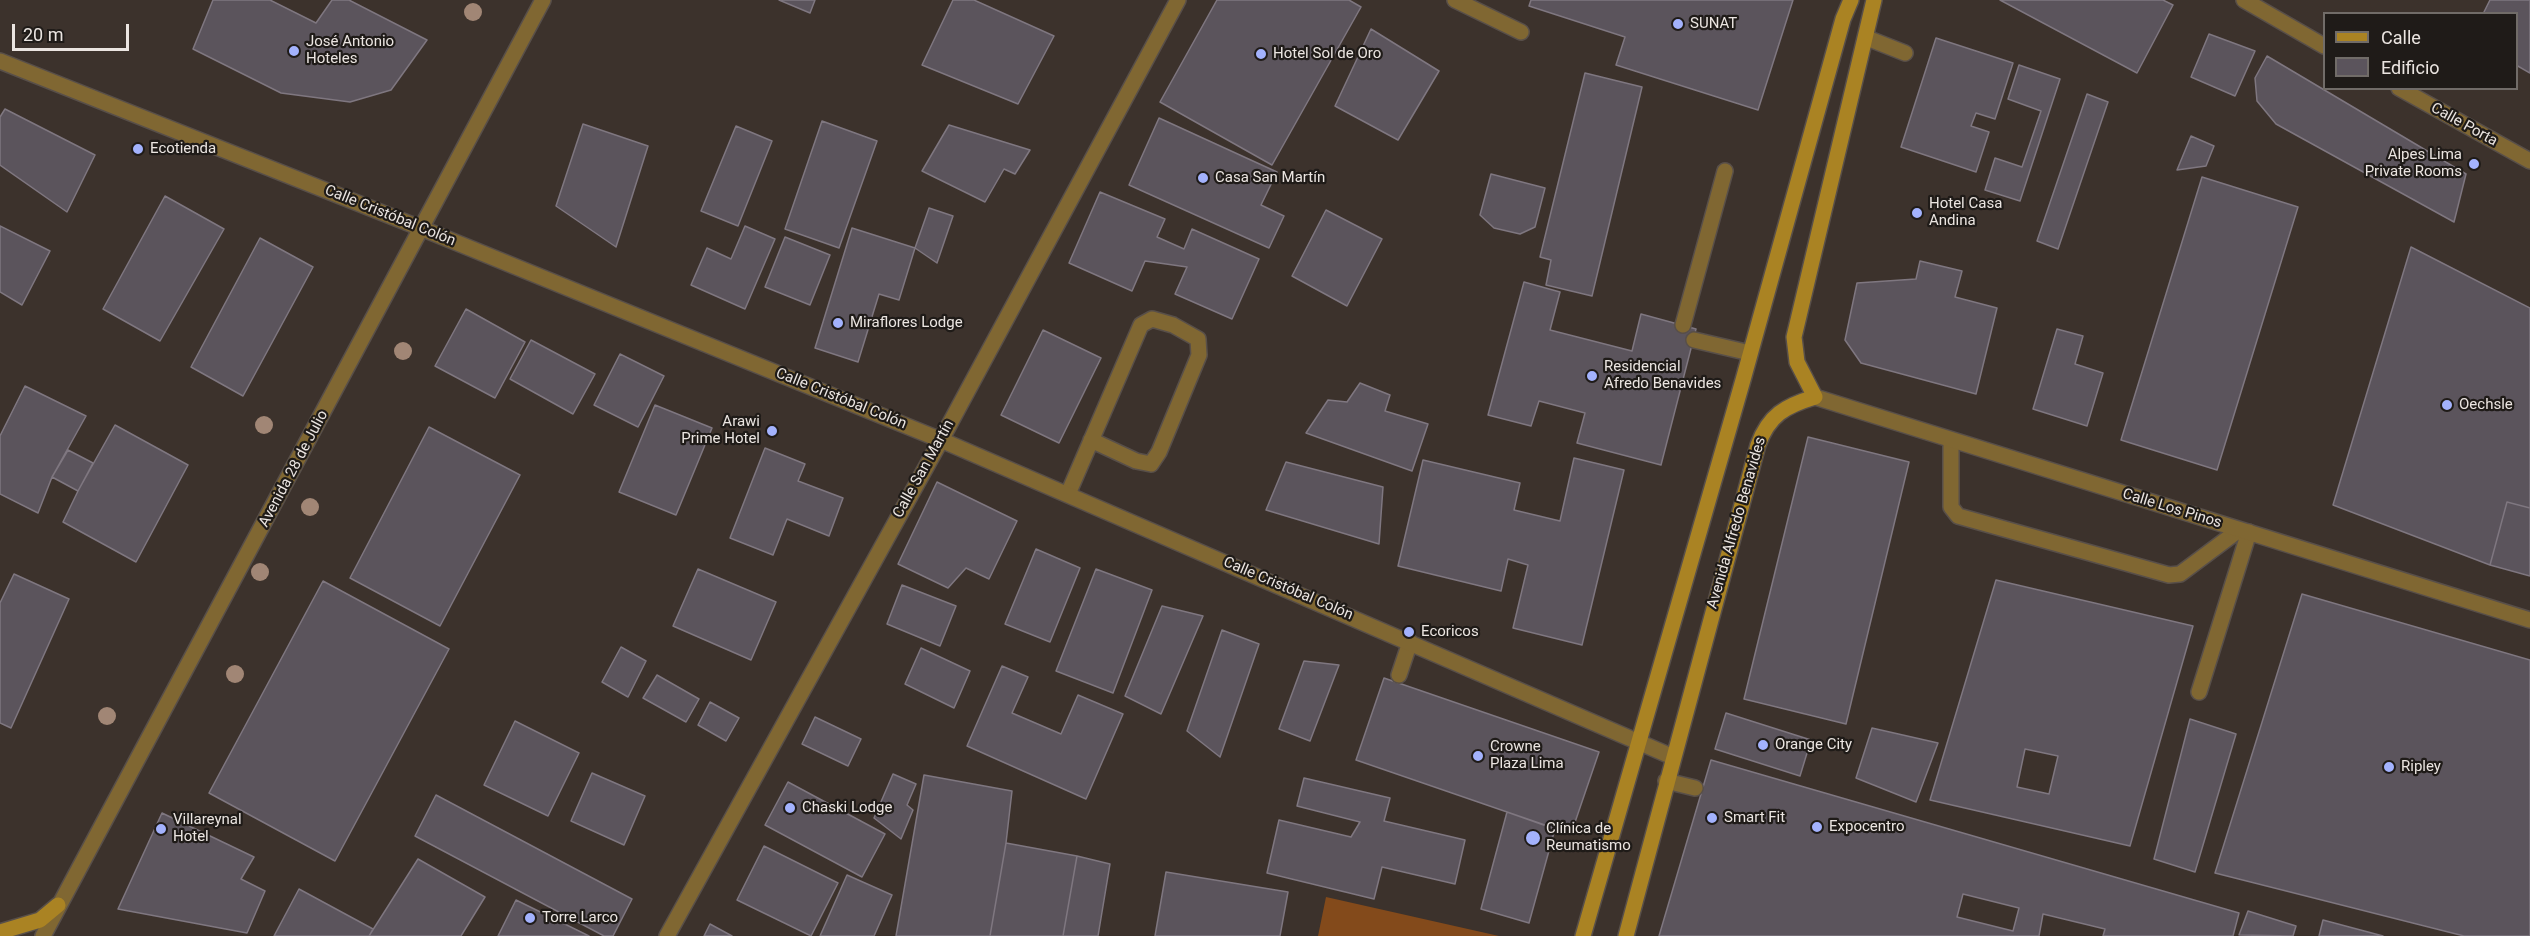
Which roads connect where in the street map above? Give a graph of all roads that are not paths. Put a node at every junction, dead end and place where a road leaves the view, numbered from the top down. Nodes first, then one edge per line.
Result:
1 (543, 0) edge
2 (1178, 0) edge
3 (1455, 0) edge
4 (1851, 0) edge
5 (1874, 0) edge
6 (2244, 0) edge
7 (1521, 32) dead end
8 (1867, 38) junction
9 (2323, 45) edge
10 (1905, 53) dead end
11 (0, 61) edge
12 (2403, 90) edge
13 (2530, 161) edge
14 (1725, 171) dead end
15 (423, 229) junction
16 (1683, 325) dead end
17 (1694, 340) dead end
18 (1750, 353) junction
19 (1815, 397) junction
20 (941, 440) junction
21 (1091, 440) junction
22 (1951, 440) junction
23 (1068, 494) junction
24 (2244, 531) junction
25 (2530, 620) edge
26 (1410, 642) junction
27 (1399, 675) dead end
28 (2199, 692) dead end
29 (1638, 741) junction
30 (1673, 757) junction
31 (1666, 782) junction
32 (1695, 788) dead end
33 (58, 906) junction
34 (0, 932) edge
35 (42, 936) edge
36 (667, 936) edge
37 (1583, 936) edge
38 (1626, 936) edge

1 - 15 street, Avenida 28 de Julio
2 - 20 street, Calle San Martín
3 - 7 street
4 - 18 main road
5 - 8 main road
6 - 9 street
8 - 10 street
8 - 19 main road
11 - 15 street, Calle Cristóbal Colón
12 - 13 street, Calle Porta
14 - 16 street
15 - 20 street, Calle Cristóbal Colón
15 - 33 street, Avenida 28 de Julio
17 - 18 street
18 - 29 main road
19 - 22 street, Calle Los Pinos
19 - 30 main road, Avenida Alfredo Benavides
20 - 23 street, Calle Cristóbal Colón
20 - 36 street, Calle San Martín
21 - 21 street
21 - 23 street
22 - 24 street, Calle Los Pinos
22 - 24 street
23 - 26 street, Calle Cristóbal Colón
24 - 25 street, Calle Los Pinos
24 - 28 street
26 - 27 street
26 - 29 street, Calle Cristóbal Colón
29 - 30 street, Calle Cristóbal Colón
29 - 37 main road
30 - 31 main road, Avenida Alfredo Benavides
31 - 32 street
31 - 38 main road, Avenida Alfredo Benavides
33 - 34 main road
33 - 35 street, Avenida 28 de Julio

